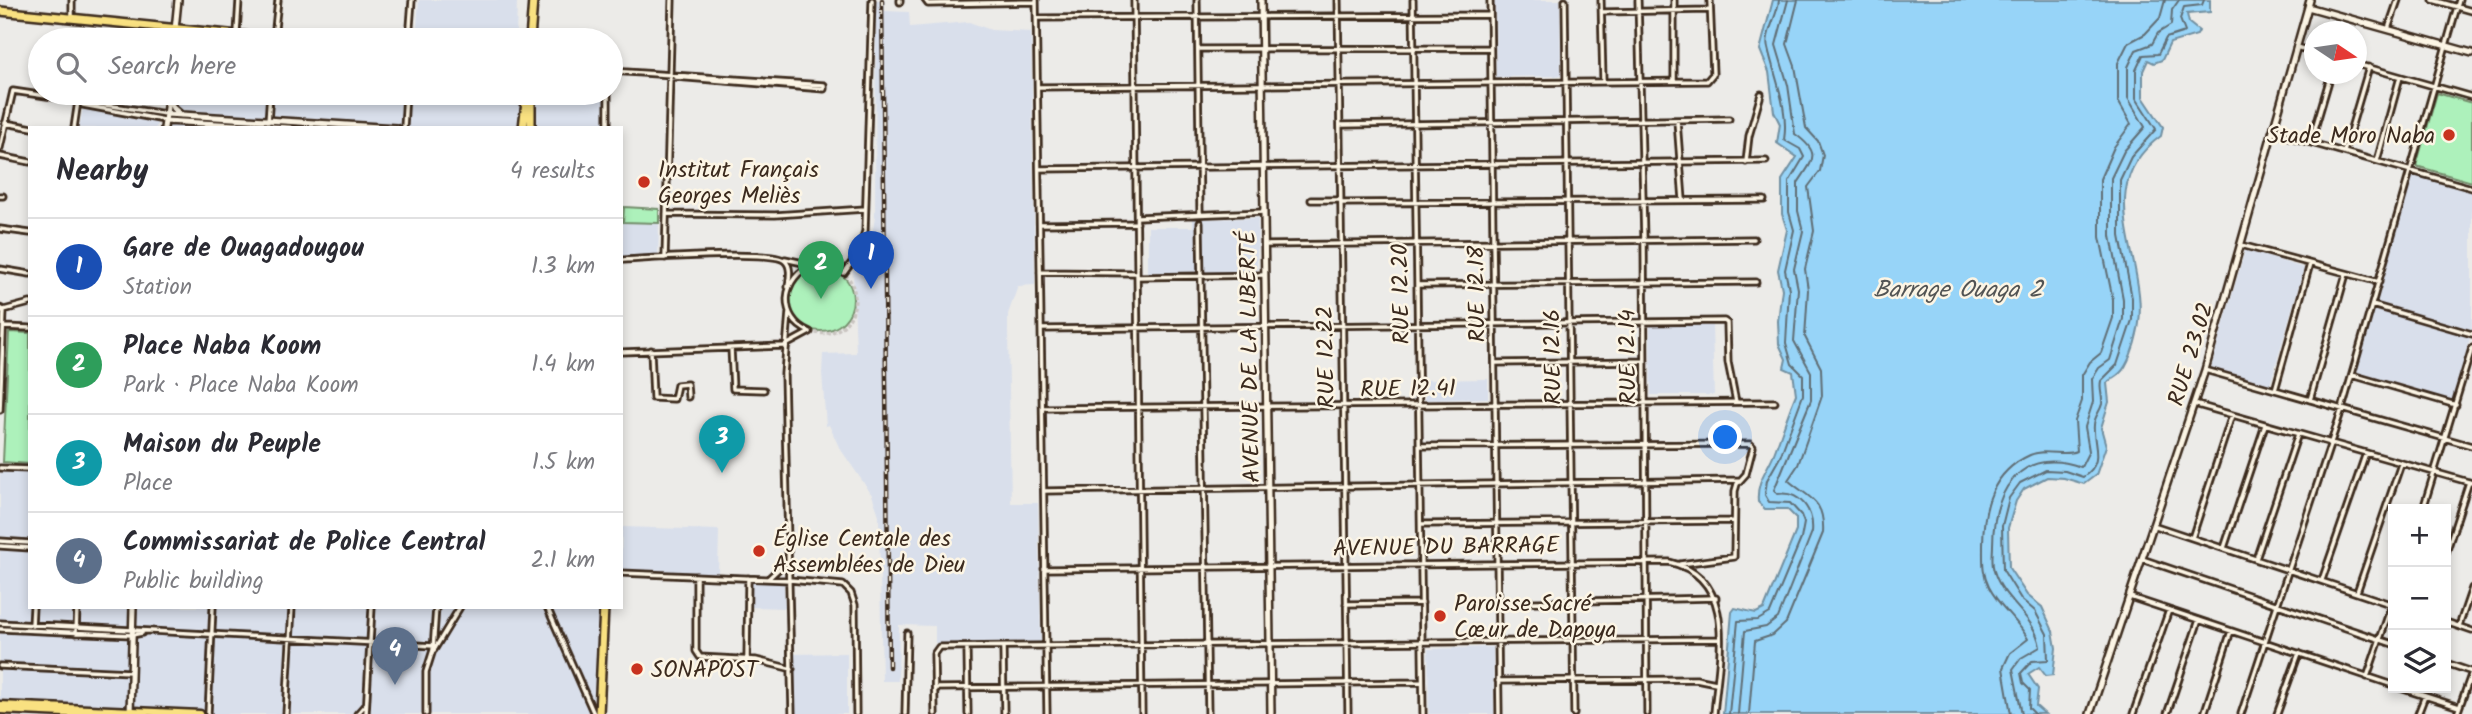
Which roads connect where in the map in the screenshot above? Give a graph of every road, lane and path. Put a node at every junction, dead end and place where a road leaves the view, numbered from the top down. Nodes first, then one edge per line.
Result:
1 (72, 0) edge
2 (178, 0) edge
3 (239, 0) edge
4 (278, 0) edge
5 (412, 0) edge
6 (533, 0) edge
7 (672, 0) edge
8 (873, 0) edge
9 (1134, 0) edge
10 (1197, 0) edge
11 (1261, 0) edge
12 (1338, 0) edge
13 (1413, 0) edge
14 (1490, 0) edge
15 (1565, 0) edge
16 (1601, 0) edge
17 (1638, 0) edge
18 (1674, 0) edge
19 (1710, 0) edge
20 (2310, 0) edge
21 (2398, 0) edge
22 (2433, 0) edge
23 (2459, 0) edge
24 (1036, 1) edge
25 (927, 2) edge
26 (2457, 6) junction
27 (2308, 7) junction
28 (1710, 10) junction
29 (2472, 10) edge
30 (0, 11) edge
31 (1638, 11) junction
32 (1674, 11) junction
33 (1602, 12) junction
34 (1339, 15) junction
35 (1412, 15) junction
36 (1490, 15) junction
37 (1261, 16) junction
38 (1134, 17) junction
39 (1037, 18) junction
40 (1197, 18) junction
41 (72, 19) junction
42 (165, 28) edge
43 (175, 28) edge
44 (237, 28) edge
45 (275, 28) edge
46 (410, 28) edge
47 (531, 28) edge
48 (2388, 29) junction
49 (2445, 45) junction
50 (2296, 47) junction
51 (1340, 48) junction
52 (1413, 48) junction
53 (1490, 48) junction
54 (1198, 49) junction
55 (2304, 49) edge
56 (1261, 50) junction
57 (2472, 53) edge
58 (2368, 67) joint
59 (623, 72) edge
60 (670, 76) junction
61 (2400, 77) junction
62 (1640, 80) junction
63 (1674, 80) junction
64 (1566, 81) junction
65 (1603, 81) junction
66 (1340, 83) junction
67 (1415, 83) junction
68 (1491, 83) junction
69 (2328, 84) edge
70 (1262, 85) junction
71 (1135, 86) junction
72 (2434, 86) junction
73 (1038, 87) junction
74 (1198, 87) junction
75 (28, 94) edge
76 (1761, 94) dead end
77 (2472, 97) edge
78 (78, 105) edge
79 (83, 105) edge
80 (168, 105) edge
81 (172, 105) edge
82 (269, 105) edge
83 (405, 105) edge
84 (527, 105) edge
85 (530, 105) edge
86 (608, 105) edge
87 (184, 116) junction
88 (531, 116) junction
89 (1729, 119) dead end
90 (201, 120) junction
91 (1642, 121) junction
92 (1677, 121) junction
93 (1567, 122) junction
94 (5, 123) junction
95 (165, 123) edge
96 (268, 123) edge
97 (1492, 123) junction
98 (1342, 125) junction
99 (1416, 125) junction
100 (74, 126) edge
101 (345, 126) edge
102 (404, 126) edge
103 (523, 126) edge
104 (531, 126) edge
105 (536, 126) edge
106 (608, 126) edge
107 (28, 127) edge
108 (2272, 132) junction
109 (2311, 142) junction
110 (0, 148) edge
111 (2344, 152) junction
112 (0, 156) edge
113 (1642, 161) junction
114 (1681, 161) junction
115 (1766, 161) dead end
116 (2376, 161) junction
117 (28, 162) edge
118 (1746, 162) junction
119 (1492, 163) junction
120 (1568, 163) junction
121 (1341, 164) junction
122 (1417, 164) junction
123 (1264, 165) junction
124 (1199, 166) junction
125 (1135, 167) junction
126 (1039, 169) junction
127 (2410, 171) junction
128 (2472, 188) edge
129 (1311, 200) dead end
130 (1644, 200) junction
131 (1683, 200) junction
132 (1764, 200) dead end
133 (1568, 201) junction
134 (1341, 202) junction
135 (1416, 202) junction
136 (1492, 203) junction
137 (865, 209) junction
138 (1264, 212) junction
139 (666, 214) junction
140 (1200, 214) junction
141 (1137, 217) junction
142 (1137, 223) junction
143 (1200, 223) dead end
144 (1040, 224) junction
145 (0, 229) edge
146 (28, 233) edge
147 (1754, 239) dead end
148 (1644, 240) junction
149 (1568, 242) junction
150 (1492, 243) junction
151 (1418, 244) junction
152 (1264, 245) junction
153 (1341, 245) junction
154 (2241, 245) junction
155 (778, 257) junction
156 (665, 258) junction
157 (623, 260) edge
158 (2310, 264) junction
159 (0, 270) edge
160 (1040, 272) junction
161 (844, 273) dead end
162 (2346, 273) junction
163 (28, 274) edge
164 (1137, 275) junction
165 (1265, 275) junction
166 (1200, 277) junction
167 (1644, 282) junction
168 (1756, 282) dead end
169 (2379, 282) junction
170 (1494, 284) junction
171 (1567, 284) junction
172 (1418, 285) junction
173 (788, 287) junction
174 (28, 303) edge
175 (2372, 305) junction
176 (1, 310) edge
177 (789, 312) junction
178 (1569, 322) junction
179 (1645, 323) junction
180 (1494, 324) junction
181 (1342, 325) junction
182 (1418, 325) junction
183 (1266, 326) junction
184 (4, 327) junction
185 (1137, 327) junction
186 (28, 328) edge
187 (1201, 328) junction
188 (1041, 329) junction
189 (2472, 334) edge
190 (784, 346) junction
191 (731, 348) junction
192 (2472, 348) edge
193 (651, 350) junction
194 (623, 352) edge
195 (1645, 361) junction
196 (1570, 362) junction
197 (1495, 363) junction
198 (1, 368) edge
199 (2205, 369) junction
200 (2352, 374) junction
201 (764, 390) dead end
202 (2275, 390) junction
203 (688, 397) dead end
204 (2310, 400) junction
205 (0, 401) edge
206 (1736, 402) junction
207 (1774, 402) dead end
208 (1645, 403) junction
209 (1571, 404) junction
210 (2194, 404) junction
211 (1419, 405) junction
212 (1496, 405) junction
213 (2456, 405) junction
214 (1343, 407) junction
215 (1043, 408) junction
216 (1202, 408) junction
217 (1266, 408) junction
218 (1139, 409) junction
219 (2342, 409) junction
220 (0, 410) edge
221 (2232, 415) junction
222 (2265, 425) junction
223 (2298, 434) junction
224 (2446, 439) junction
225 (1646, 443) junction
226 (2332, 443) junction
227 (1571, 444) junction
228 (1495, 445) junction
229 (1420, 446) junction
230 (2472, 446) edge
231 (2366, 453) junction
232 (2401, 464) junction
233 (0, 468) edge
234 (28, 469) edge
235 (2436, 473) junction
236 (1740, 480) junction
237 (1646, 482) junction
238 (2471, 482) edge
239 (1572, 484) junction
240 (1344, 486) junction
241 (1420, 486) junction
242 (1496, 486) junction
243 (1203, 488) junction
244 (1268, 488) junction
245 (1139, 489) junction
246 (1044, 491) junction
247 (2425, 504) edge
248 (1734, 521) junction
249 (1648, 522) junction
250 (1572, 523) junction
251 (1421, 524) junction
252 (1497, 524) junction
253 (2153, 525) junction
254 (2192, 538) junction
255 (2451, 539) edge
256 (0, 544) edge
257 (28, 545) edge
258 (2224, 548) junction
259 (2142, 559) junction
260 (2256, 559) junction
261 (787, 561) junction
262 (1648, 561) junction
263 (1572, 562) junction
264 (1497, 563) junction
265 (1421, 564) junction
266 (1680, 564) junction
267 (1345, 565) junction
268 (1205, 566) junction
269 (1269, 566) junction
270 (1142, 568) junction
271 (1044, 569) junction
272 (2288, 570) junction
273 (623, 573) edge
274 (696, 576) junction
275 (748, 578) junction
276 (768, 579) junction
277 (790, 580) junction
278 (2322, 581) junction
279 (2472, 588) edge
280 (2357, 592) junction
281 (2129, 597) junction
282 (1716, 598) junction
283 (1648, 600) junction
284 (1572, 601) junction
285 (2388, 601) edge
286 (1422, 603) junction
287 (1497, 603) junction
288 (1346, 604) junction
289 (2276, 604) junction
290 (33, 609) edge
291 (77, 609) edge
292 (133, 609) edge
293 (212, 609) edge
294 (292, 609) edge
295 (372, 609) edge
296 (436, 609) edge
297 (459, 609) edge
298 (548, 609) edge
299 (604, 609) edge
300 (2169, 610) junction
301 (2388, 617) edge
302 (2199, 620) junction
303 (0, 623) edge
304 (32, 624) junction
305 (2451, 624) edge
306 (76, 626) junction
307 (2459, 626) junction
308 (0, 629) edge
309 (32, 630) junction
310 (2231, 631) junction
311 (2472, 631) edge
312 (76, 632) junction
313 (132, 632) junction
314 (906, 633) dead end
315 (211, 635) junction
316 (290, 639) junction
317 (1648, 639) junction
318 (1720, 639) junction
319 (2380, 640) junction
320 (1572, 641) junction
321 (1498, 642) junction
322 (2264, 642) junction
323 (2388, 642) edge
324 (371, 643) junction
325 (1422, 643) junction
326 (1347, 644) junction
327 (1269, 645) junction
328 (1142, 646) junction
329 (1207, 646) junction
330 (1003, 647) junction
331 (434, 648) junction
332 (967, 648) junction
333 (1045, 648) junction
334 (2298, 653) junction
335 (747, 659) junction
336 (2451, 665) edge
337 (0, 666) edge
338 (792, 669) junction
339 (131, 672) junction
340 (2472, 672) edge
341 (2367, 677) junction
342 (1648, 679) junction
343 (1573, 680) junction
344 (1498, 681) junction
345 (1422, 682) junction
346 (1347, 683) junction
347 (1716, 683) junction
348 (2388, 683) edge
349 (1271, 684) junction
350 (1207, 685) junction
351 (1003, 686) junction
352 (1142, 686) junction
353 (1046, 687) junction
354 (935, 688) junction
355 (968, 688) junction
356 (2416, 693) edge
357 (2425, 696) junction
358 (366, 704) junction
359 (2459, 707) junction
360 (0, 708) edge
361 (94, 712) edge
362 (24, 713) edge
363 (130, 713) edge
364 (2134, 713) edge
365 (86, 714) edge
366 (200, 714) edge
367 (208, 714) edge
368 (286, 714) edge
369 (357, 714) edge
370 (366, 714) edge
371 (426, 714) edge
372 (599, 714) edge
373 (792, 714) edge
374 (856, 714) edge
375 (905, 714) edge
376 (935, 714) edge
377 (968, 714) edge
378 (1004, 714) edge
379 (1047, 714) edge
380 (1142, 714) edge
381 (1208, 714) edge
382 (1271, 714) edge
383 (1348, 714) edge
384 (1423, 714) edge
385 (1499, 714) edge
386 (1574, 714) edge
387 (1647, 714) edge
388 (1714, 714) edge
389 (2090, 714) edge
390 (2140, 714) edge
391 (2168, 714) edge
392 (2204, 714) edge
393 (2241, 714) edge
394 (2277, 714) edge
395 (2418, 714) edge
396 (2457, 714) edge

1 - 41 street
2 - 43 street
3 - 44 street
4 - 45 street
5 - 46 street
6 - 47 highway
7 - 60 street
8 - 137 street
9 - 38 street
10 - 40 street
11 - 37 street, AVENUE DE LA LIBERTÉ
12 - 34 street, RUE 12.22
13 - 35 street, RUE 12.20
14 - 36 street, RUE 12.18
15 - 64 street, RUE 12.16
16 - 33 street
17 - 31 street, RUE 12.14
18 - 32 street
19 - 28 street
20 - 27 street, RUE 23.02
21 - 48 street
22 - 26 street
23 - 26 street
24 - 25 street
24 - 39 street
26 - 29 street
26 - 49 street
27 - 48 street
27 - 50 street, RUE 23.02
28 - 32 street
28 - 63 street
30 - 41 highway
31 - 32 street
31 - 33 street
31 - 62 street, RUE 12.14
32 - 63 street
33 - 65 street
34 - 35 street
34 - 37 street
34 - 51 street, RUE 12.22
35 - 36 street
35 - 52 street, RUE 12.20
36 - 53 street, RUE 12.18
37 - 40 street
37 - 56 street, AVENUE DE LA LIBERTÉ
38 - 39 street
38 - 40 street
38 - 71 street
39 - 73 street
40 - 54 street
41 - 42 highway
48 - 49 street
49 - 57 street
49 - 72 street
50 - 55 street
50 - 108 street, RUE 23.02
51 - 52 street
51 - 56 street
51 - 66 street, RUE 12.22
52 - 53 street
52 - 67 street, RUE 12.20
53 - 68 street, RUE 12.18
54 - 56 street
54 - 74 street
56 - 70 street, AVENUE DE LA LIBERTÉ
58 - 61 street
58 - 111 street
59 - 60 street
60 - 60 street
60 - 139 street
61 - 72 street
61 - 116 street
62 - 63 street
62 - 65 street
62 - 91 street, RUE 12.14
64 - 65 street
64 - 68 street
64 - 93 street, RUE 12.16
66 - 67 street
66 - 70 street
66 - 98 street, RUE 12.22
67 - 68 street
67 - 99 street, RUE 12.20
68 - 97 street, RUE 12.18
69 - 109 street
70 - 74 street
70 - 123 street, AVENUE DE LA LIBERTÉ
71 - 73 street
71 - 74 street
71 - 125 street
72 - 77 street
72 - 127 street
73 - 126 street
74 - 124 street
75 - 94 street
76 - 118 street
78 - 100 street
79 - 95 street
80 - 95 street
81 - 87 street
82 - 96 street
83 - 102 street
84 - 103 highway
85 - 88 highway
86 - 106 street
87 - 90 street
87 - 95 street
88 - 104 highway
88 - 105 highway
89 - 92 street
90 - 95 street
90 - 96 street
91 - 92 street
91 - 93 street
91 - 113 street, RUE 12.14
92 - 114 street
93 - 97 street
93 - 120 street, RUE 12.16
94 - 107 street
94 - 110 street
96 - 101 street
97 - 99 street
97 - 119 street, RUE 12.18
98 - 99 street
98 - 121 street, RUE 12.22
99 - 122 street, RUE 12.20
108 - 109 street
108 - 154 street, RUE 23.02
109 - 111 street
111 - 116 street
112 - 117 street
113 - 114 street
113 - 120 street
113 - 130 street, RUE 12.14
114 - 118 street
114 - 131 street
115 - 118 street
116 - 127 street
119 - 120 street
119 - 122 street
119 - 136 street, RUE 12.18
120 - 133 street, RUE 12.16
121 - 122 street
121 - 123 street
121 - 134 street, RUE 12.22
122 - 135 street, RUE 12.20
123 - 124 street
123 - 138 street, AVENUE DE LA LIBERTÉ
124 - 125 street
124 - 140 street
125 - 126 street
125 - 141 street
126 - 144 street
127 - 128 street
127 - 169 street
129 - 134 street
130 - 131 street
130 - 133 street
130 - 148 street, RUE 12.14
131 - 132 street
133 - 136 street
133 - 149 street, RUE 12.16
134 - 135 street
134 - 153 street, RUE 12.22
135 - 136 street
135 - 151 street, RUE 12.20
136 - 150 street, RUE 12.18
137 - 139 street
137 - 161 street
138 - 140 street
138 - 152 street, AVENUE DE LA LIBERTÉ
139 - 156 street
140 - 141 street
141 - 142 street
142 - 144 street
142 - 164 street
143 - 166 street
144 - 160 street
145 - 146 street
147 - 148 street
148 - 149 street
148 - 167 street, RUE 12.14
149 - 150 street
149 - 171 street, RUE 12.16
150 - 151 street
150 - 170 street, RUE 12.18
151 - 153 street
151 - 172 street, RUE 12.20
152 - 153 street
152 - 165 street, AVENUE DE LA LIBERTÉ
153 - 181 street, RUE 12.22
154 - 158 street
154 - 199 street, RUE 23.02
155 - 156 street
155 - 173 street
155 - 173 street
156 - 157 street
158 - 162 street
158 - 202 street
159 - 163 street
160 - 164 street
160 - 188 street
162 - 169 street
162 - 204 street
164 - 166 street
164 - 185 street
165 - 166 street
165 - 183 street, AVENUE DE LA LIBERTÉ
166 - 187 street
167 - 168 street
167 - 171 street
167 - 179 street, RUE 12.14
169 - 175 street
170 - 171 street
170 - 172 street
170 - 180 street, RUE 12.18
171 - 178 street, RUE 12.16
172 - 182 street, RUE 12.20
173 - 177 street
174 - 176 street
175 - 189 street
175 - 200 street
176 - 184 street
177 - 190 street
177 - 190 street
178 - 179 street
178 - 180 street
178 - 196 street, RUE 12.16
179 - 195 street, RUE 12.14
179 - 206 street
180 - 182 street
180 - 197 street, RUE 12.18
181 - 182 street
181 - 183 street
181 - 214 street, RUE 12.22
182 - 211 street, RUE 12.20
183 - 187 street
183 - 217 street, AVENUE DE LA LIBERTÉ
184 - 186 street
184 - 198 street
185 - 187 street
185 - 188 street
185 - 218 street
187 - 216 street
188 - 215 street
190 - 191 street
190 - 261 street
191 - 193 street
191 - 201 street
192 - 213 street
193 - 194 street
193 - 203 street
195 - 196 street
195 - 208 street, RUE 12.14
196 - 197 street
196 - 209 street, RUE 12.16
197 - 212 street, RUE 12.18
198 - 205 street
199 - 202 street
199 - 210 street, RUE 23.02
200 - 213 street
200 - 219 street
202 - 204 street
204 - 219 street
205 - 220 street
206 - 207 street, RUE 12.41
206 - 208 street, RUE 12.41
208 - 209 street, RUE 12.41
208 - 225 street, RUE 12.14
209 - 212 street, RUE 12.41
209 - 227 street, RUE 12.16
210 - 221 street
210 - 253 street, RUE 23.02
211 - 212 street, RUE 12.41
211 - 214 street, RUE 12.41
211 - 229 street, RUE 12.20
212 - 228 street, RUE 12.18
213 - 224 street
214 - 217 street, RUE 12.41
214 - 240 street, RUE 12.22
215 - 218 street, RUE 12.41
215 - 246 street
216 - 217 street, RUE 12.41
216 - 218 street, RUE 12.41
216 - 243 street
217 - 244 street, AVENUE DE LA LIBERTÉ
218 - 245 street
219 - 224 street
219 - 226 street
221 - 222 street
221 - 254 street
222 - 223 street
222 - 258 street
223 - 226 street
223 - 260 street
224 - 230 street
224 - 235 street
225 - 227 street
225 - 236 street
225 - 237 street, RUE 12.14
226 - 231 street
226 - 272 street
227 - 228 street
227 - 239 street, RUE 12.16
228 - 229 street
228 - 242 street, RUE 12.18
229 - 241 street, RUE 12.20
231 - 232 street
231 - 278 street
232 - 235 street
232 - 280 street
233 - 234 street
235 - 238 street
235 - 247 street
236 - 237 street
236 - 248 street
237 - 239 street
237 - 249 street, RUE 12.14
238 - 255 street
239 - 242 street
239 - 250 street, RUE 12.16
240 - 241 street
240 - 244 street
240 - 267 street, RUE 12.22
241 - 242 street
241 - 251 street, RUE 12.20
242 - 252 street, RUE 12.18
243 - 244 street
243 - 245 street
243 - 268 street
244 - 269 street, AVENUE DE LA LIBERTÉ
245 - 246 street
245 - 270 street
246 - 271 street
248 - 249 street
248 - 266 street, AVENUE DU BARRAGE
249 - 250 street
249 - 262 street, RUE 12.14
250 - 252 street
250 - 263 street, RUE 12.16
251 - 252 street
251 - 265 street, RUE 12.20
252 - 264 street, RUE 12.18
253 - 254 street
253 - 259 street, RUE 23.02
254 - 258 street
256 - 257 street
258 - 260 street
259 - 281 street, RUE 23.02
259 - 289 street
260 - 272 street
261 - 276 street
261 - 277 street
262 - 263 street, AVENUE DU BARRAGE
262 - 266 street, AVENUE DU BARRAGE
262 - 283 street, RUE 12.14
263 - 264 street, AVENUE DU BARRAGE
263 - 284 street, RUE 12.16
264 - 265 street, AVENUE DU BARRAGE
264 - 287 street, RUE 12.18
265 - 267 street, AVENUE DU BARRAGE
265 - 286 street, RUE 12.20
266 - 282 street
267 - 269 street, AVENUE DU BARRAGE
267 - 288 street, RUE 12.22
268 - 269 street, AVENUE DU BARRAGE
268 - 270 street, AVENUE DU BARRAGE
268 - 329 street
269 - 327 street, AVENUE DE LA LIBERTÉ
270 - 271 street, AVENUE DU BARRAGE
270 - 328 street
271 - 333 street
272 - 278 street
272 - 289 street
273 - 274 street
274 - 275 street
274 - 335 street
275 - 276 street
275 - 335 street
276 - 277 street
277 - 338 street
277 - 374 street
278 - 280 street
279 - 307 street
280 - 285 street
281 - 300 street
281 - 389 street, RUE 23.02
282 - 283 street
282 - 318 street
283 - 284 street
283 - 317 street, RUE 12.14
284 - 287 street
284 - 320 street, RUE 12.16
286 - 288 street
286 - 325 street, RUE 12.20
287 - 321 street, RUE 12.18
288 - 326 street, RUE 12.22
289 - 319 street
289 - 322 street
290 - 304 street
291 - 306 street
292 - 313 street
293 - 315 street
294 - 316 street
295 - 324 street
296 - 331 street
297 - 331 street
298 - 372 street
299 - 372 highway
300 - 302 street
300 - 364 street
301 - 319 street
302 - 310 street
302 - 391 street
303 - 304 street
304 - 306 street
304 - 309 street
305 - 307 street
306 - 312 street
306 - 313 street
307 - 311 street
308 - 309 street
309 - 312 street
310 - 322 street
310 - 392 street
312 - 313 street
313 - 315 street
313 - 339 street
314 - 375 street
315 - 316 street
315 - 367 street
316 - 324 street
316 - 368 street
317 - 318 street
317 - 320 street
317 - 342 street, RUE 12.14
318 - 347 street
319 - 323 street
319 - 341 street
320 - 321 street
320 - 343 street, RUE 12.16
321 - 325 street
321 - 344 street, RUE 12.18
322 - 334 street
322 - 393 street
324 - 331 street
324 - 358 street
325 - 326 street
325 - 345 street, RUE 12.20
326 - 327 street
326 - 346 street, RUE 12.22
327 - 329 street
327 - 349 street, AVENUE DE LA LIBERTÉ
328 - 329 street
328 - 333 street
328 - 352 street
329 - 350 street
330 - 332 street
330 - 333 street
330 - 351 street
331 - 371 street
332 - 354 street
332 - 355 street
333 - 353 street
334 - 341 street
334 - 394 street
335 - 338 street
336 - 340 street
337 - 339 street
338 - 373 street
339 - 363 street
340 - 359 street
341 - 348 street
342 - 343 street
342 - 347 street
342 - 387 street, RUE 12.14
343 - 344 street
343 - 386 street, RUE 12.16
344 - 385 street, RUE 12.18
345 - 346 street
345 - 384 street, RUE 12.20
346 - 349 street
346 - 383 street, RUE 12.22
347 - 388 street
349 - 350 street
349 - 382 street, AVENUE DE LA LIBERTÉ
350 - 352 street
350 - 381 street
351 - 353 street
351 - 355 street
351 - 378 street
352 - 353 street
352 - 380 street
353 - 379 street
354 - 355 street
354 - 376 street
355 - 377 street
356 - 357 street
357 - 359 street
357 - 395 street
358 - 369 street
358 - 370 street
359 - 396 street
360 - 361 main road
360 - 362 main road
361 - 363 main road
362 - 365 main road
363 - 366 main road
364 - 390 street

